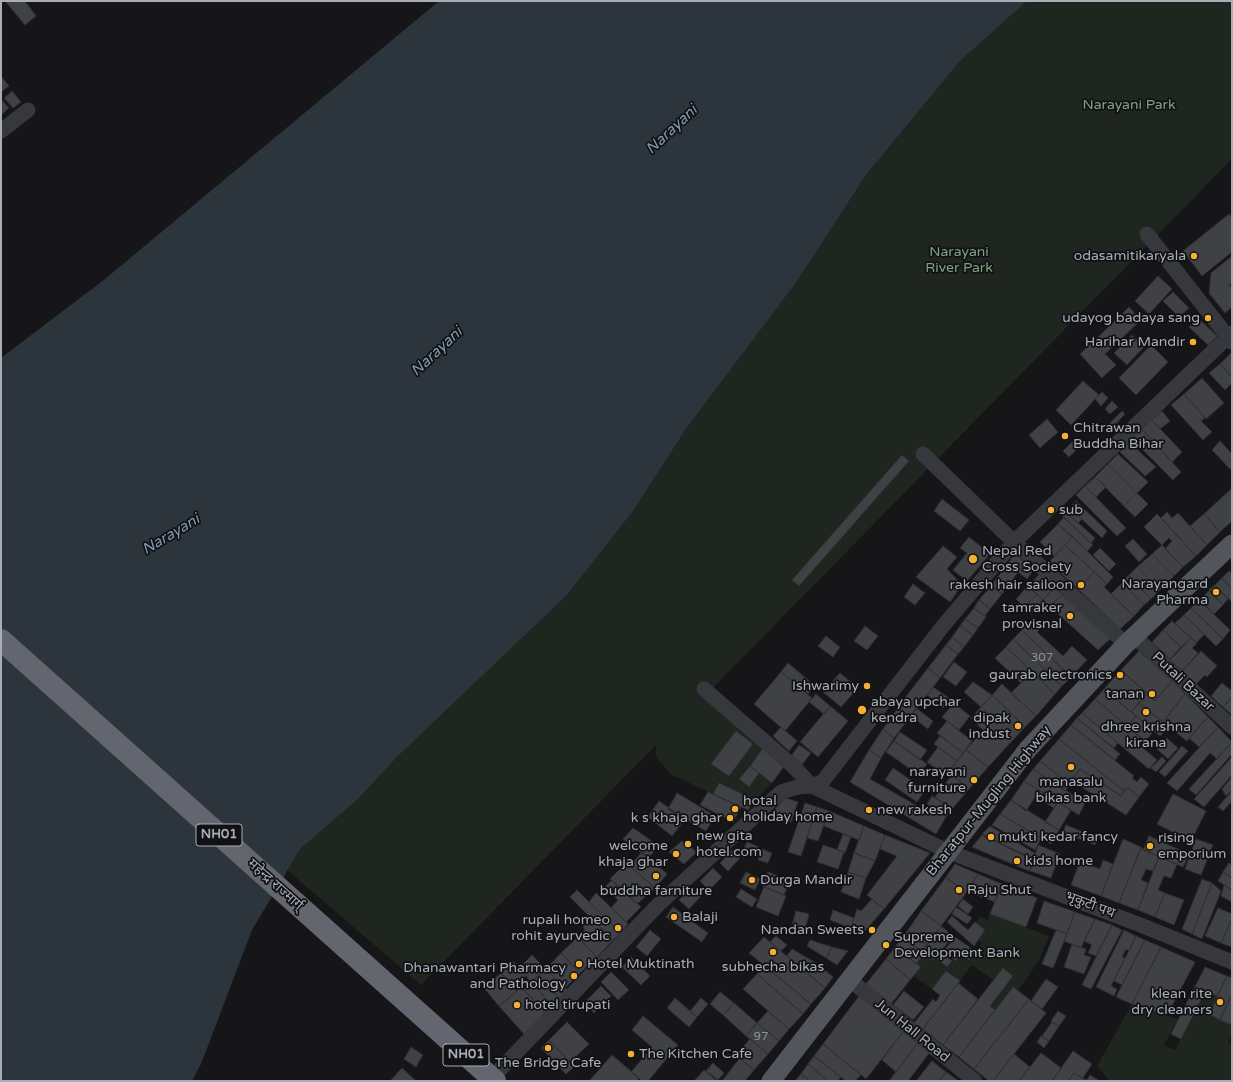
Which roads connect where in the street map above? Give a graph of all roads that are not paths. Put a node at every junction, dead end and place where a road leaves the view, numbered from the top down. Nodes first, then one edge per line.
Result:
1 (28, 110) dead end
2 (1, 131) edge
3 (1148, 234) dead end
4 (1230, 337) edge
5 (923, 454) dead end
6 (1014, 542) junction
7 (1232, 544) edge
8 (1, 640) edge
9 (1130, 640) junction
10 (704, 689) dead end
11 (1232, 727) edge
12 (812, 786) junction
13 (947, 851) junction
14 (1232, 962) edge
15 (850, 980) junction
16 (492, 1080) edge
17 (771, 1081) edge
18 (975, 1081) edge

1 - 2 street
3 - 4 street
4 - 6 street
5 - 6 street, Putali Bazar
6 - 9 street, Putali Bazar
6 - 12 street
7 - 9 main road, Bharatpur-Mugling Highway
8 - 16 highway, महेन्द्र राज्मार्ग् / NH01
9 - 11 street, Putali Bazar
9 - 13 main road, Bharatpur-Mugling Highway
10 - 12 street
12 - 13 street, भृकुटी पथ
12 - 16 street
13 - 14 street, भृकुटी पथ
13 - 15 main road, Bharatpur-Mugling Highway
15 - 17 main road, Bharatpur-Mugling Highway
15 - 18 street, Jun Hall Road

